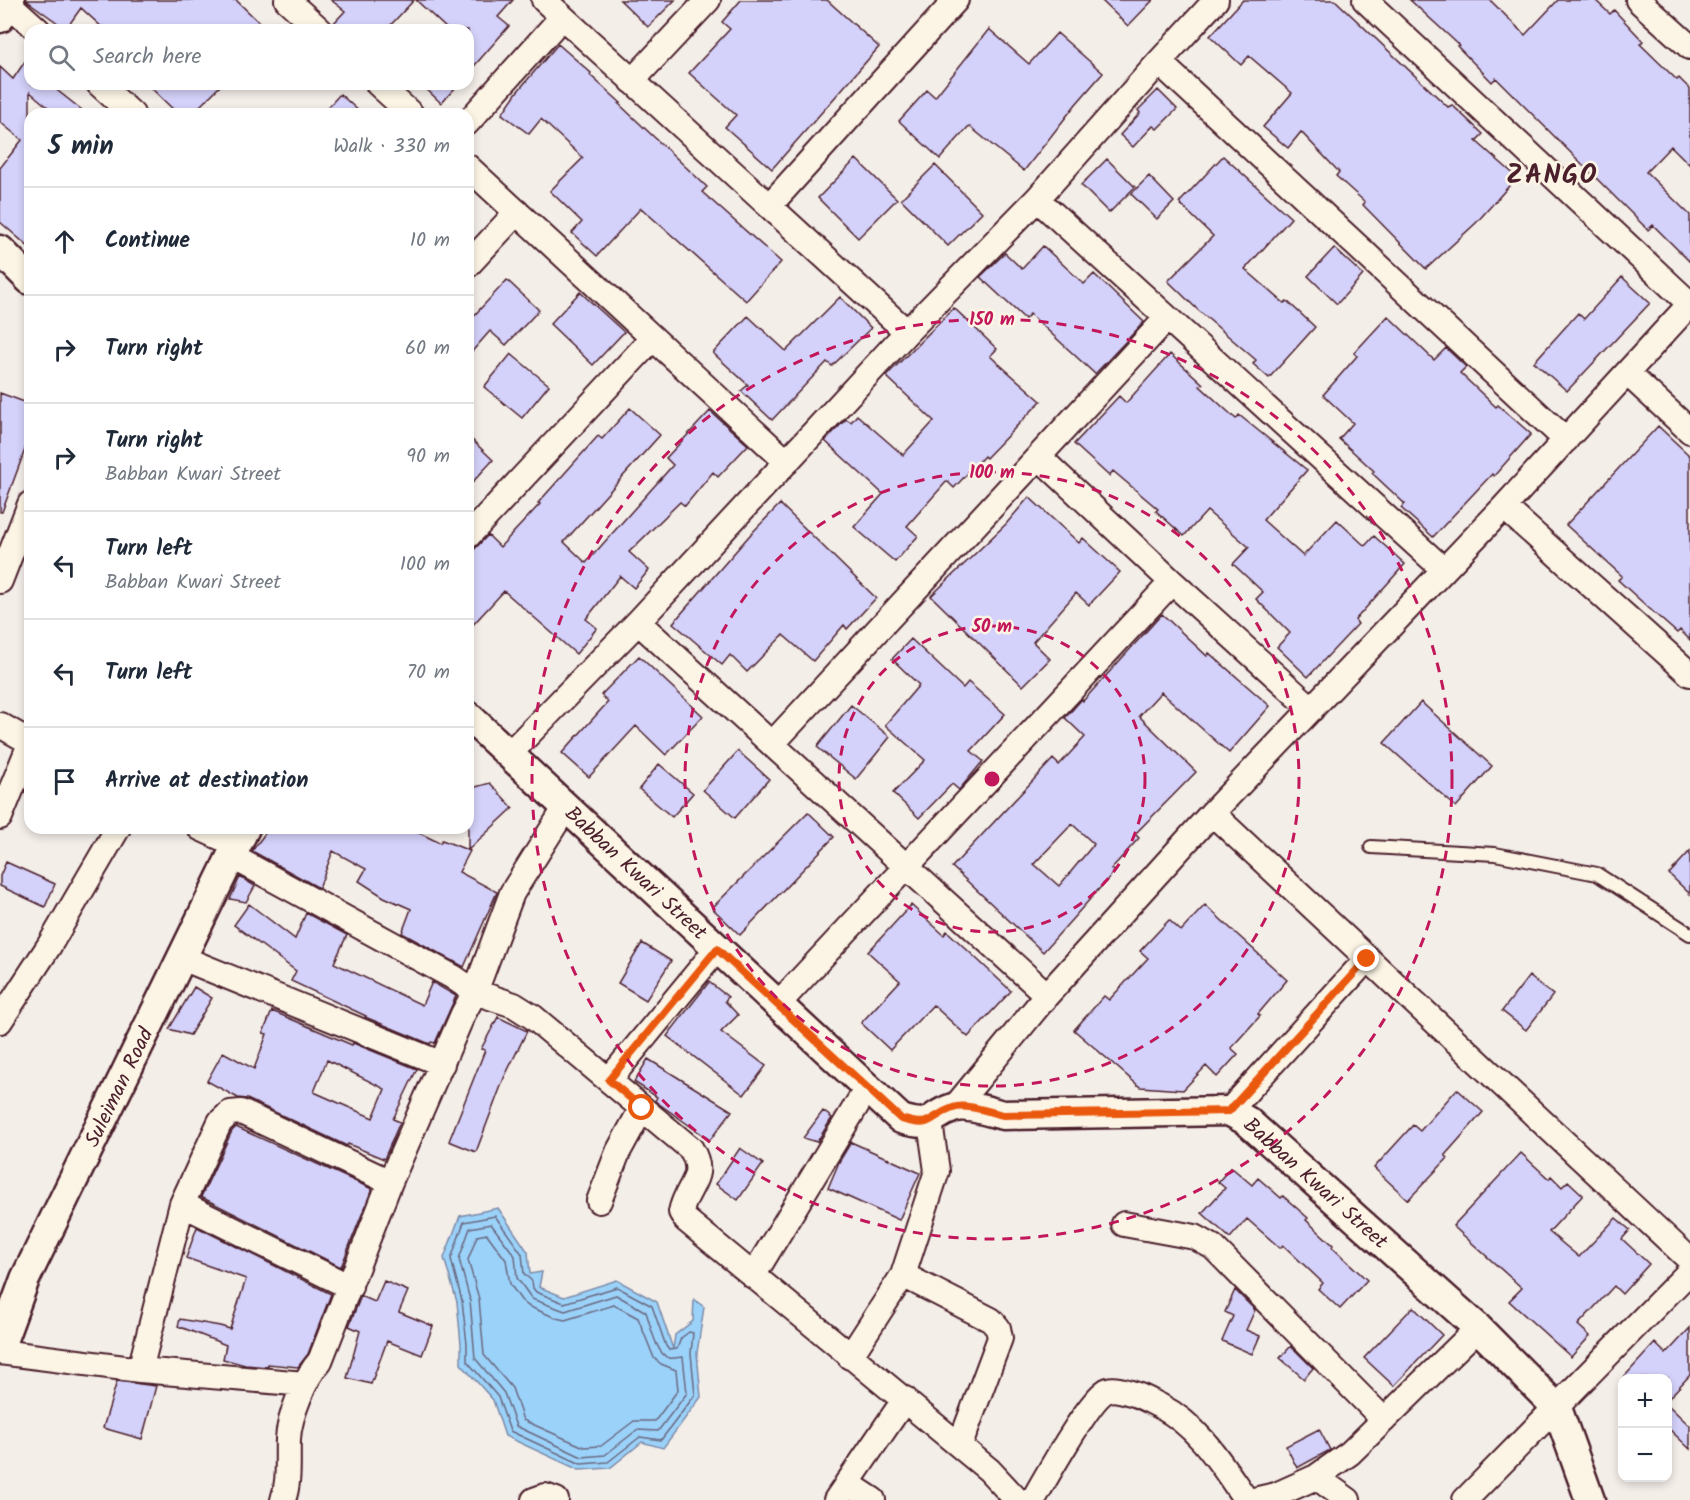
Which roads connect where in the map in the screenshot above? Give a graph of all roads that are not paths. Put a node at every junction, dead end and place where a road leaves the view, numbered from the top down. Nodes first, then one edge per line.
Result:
1 (287, 0) edge
2 (544, 0) edge
3 (708, 0) edge
4 (956, 0) edge
5 (1215, 0) edge
6 (1365, 0) edge
7 (1638, 0) edge
8 (6, 7) edge
9 (562, 17) junction
10 (30, 24) edge
11 (313, 24) edge
12 (1690, 47) edge
13 (1158, 62) junction
14 (632, 81) junction
15 (106, 90) edge
16 (385, 90) edge
17 (125, 108) edge
18 (404, 108) edge
19 (474, 115) edge
20 (474, 173) edge
21 (1037, 199) junction
22 (769, 206) junction
23 (517, 212) junction
24 (0, 250) edge
25 (474, 258) edge
26 (24, 274) edge
27 (1690, 304) edge
28 (1167, 318) junction
29 (907, 332) junction
30 (653, 338) junction
31 (1627, 373) junction
32 (1690, 431) edge
33 (1566, 440) junction
34 (1039, 457) junction
35 (787, 462) junction
36 (1504, 507) junction
37 (24, 519) edge
38 (474, 530) edge
39 (1444, 570) junction
40 (0, 581) edge
41 (1172, 582) junction
42 (638, 622) junction
43 (1690, 674) edge
44 (1312, 709) junction
45 (474, 722) edge
46 (0, 725) edge
47 (24, 739) edge
48 (772, 744) junction
49 (509, 754) junction
50 (24, 758) edge
51 (566, 807) junction
52 (1212, 813) junction
53 (0, 817) edge
54 (114, 834) edge
55 (215, 834) edge
56 (238, 843) edge
57 (1371, 847) dead end
58 (907, 867) junction
59 (1690, 934) edge
60 (717, 949) junction
61 (182, 958) junction
62 (1367, 959) junction
63 (475, 992) junction
64 (1047, 995) junction
65 (777, 1005) junction
66 (0, 1021) edge
67 (442, 1064) junction
68 (609, 1080) junction
69 (867, 1088) junction
70 (955, 1107) junction
71 (642, 1108) junction
72 (1229, 1111) junction
73 (930, 1122) junction
74 (390, 1182) junction
75 (599, 1201) dead end
76 (182, 1204) junction
77 (1124, 1224) dead end
78 (1690, 1260) edge
79 (1690, 1271) edge
80 (903, 1275) junction
81 (753, 1276) junction
82 (350, 1287) junction
83 (1478, 1328) junction
84 (0, 1347) edge
85 (0, 1352) edge
86 (850, 1357) junction
87 (140, 1370) junction
88 (305, 1384) junction
89 (905, 1399) junction
90 (1557, 1408) junction
91 (1384, 1420) junction
92 (960, 1445) junction
93 (1316, 1477) junction
94 (842, 1491) edge
95 (283, 1500) edge
96 (534, 1500) edge
97 (556, 1500) edge
98 (873, 1500) edge
99 (1017, 1500) edge
100 (1033, 1500) edge
101 (1246, 1500) edge
102 (1254, 1500) edge
103 (1348, 1500) edge
104 (1465, 1500) edge
105 (1590, 1500) edge

1 - 11 street
2 - 9 street
3 - 14 street
4 - 22 street
5 - 13 street
6 - 27 street
7 - 12 street
8 - 10 street
9 - 14 street
9 - 19 street
13 - 21 street
13 - 33 street
14 - 22 street
15 - 17 street
16 - 18 street
20 - 23 street
21 - 28 street
21 - 29 street
22 - 29 street
23 - 25 street
23 - 30 street
24 - 26 street
27 - 31 street
28 - 34 street
28 - 39 street
29 - 35 street
30 - 35 street
30 - 38 street
31 - 32 street
31 - 33 street
33 - 36 street
34 - 41 street
34 - 48 street
35 - 42 street
36 - 39 street
36 - 43 street
37 - 40 street
39 - 44 street
41 - 44 street
41 - 58 street
42 - 48 street
42 - 49 street
44 - 52 street
45 - 49 street, Babban Kwari Street
46 - 47 street
48 - 58 street
49 - 51 street, Babban Kwari Street
50 - 53 street
51 - 60 street, Babban Kwari Street
51 - 63 street
52 - 62 street
52 - 64 street
54 - 66 street
55 - 56 street
56 - 61 street, Suleiman Road
56 - 63 street
57 - 59 lane
58 - 64 street
58 - 65 street
60 - 65 street, Babban Kwari Street
60 - 68 street
61 - 67 street
61 - 84 street, Suleiman Road
62 - 72 street
62 - 78 street
63 - 67 street
63 - 68 street
64 - 70 street
65 - 69 street, Babban Kwari Street
67 - 74 street
68 - 71 street
69 - 73 street, Babban Kwari Street
69 - 81 street
70 - 72 street, Babban Kwari Street
70 - 73 street
71 - 75 street
71 - 81 street
72 - 83 street, Babban Kwari Street
73 - 80 street
74 - 76 street
74 - 82 street
76 - 82 street
76 - 87 street
77 - 91 street
79 - 90 street
80 - 86 street
80 - 92 street
81 - 86 street
82 - 88 street
83 - 90 street, Babban Kwari Street
83 - 91 street
85 - 87 street
86 - 89 street
87 - 88 street
88 - 95 street
89 - 92 street
89 - 94 street
90 - 104 street
90 - 105 street, Babban Kwari Street
91 - 93 street
92 - 99 street
93 - 102 street
93 - 103 street
94 - 98 street
96 - 97 street
100 - 101 street

